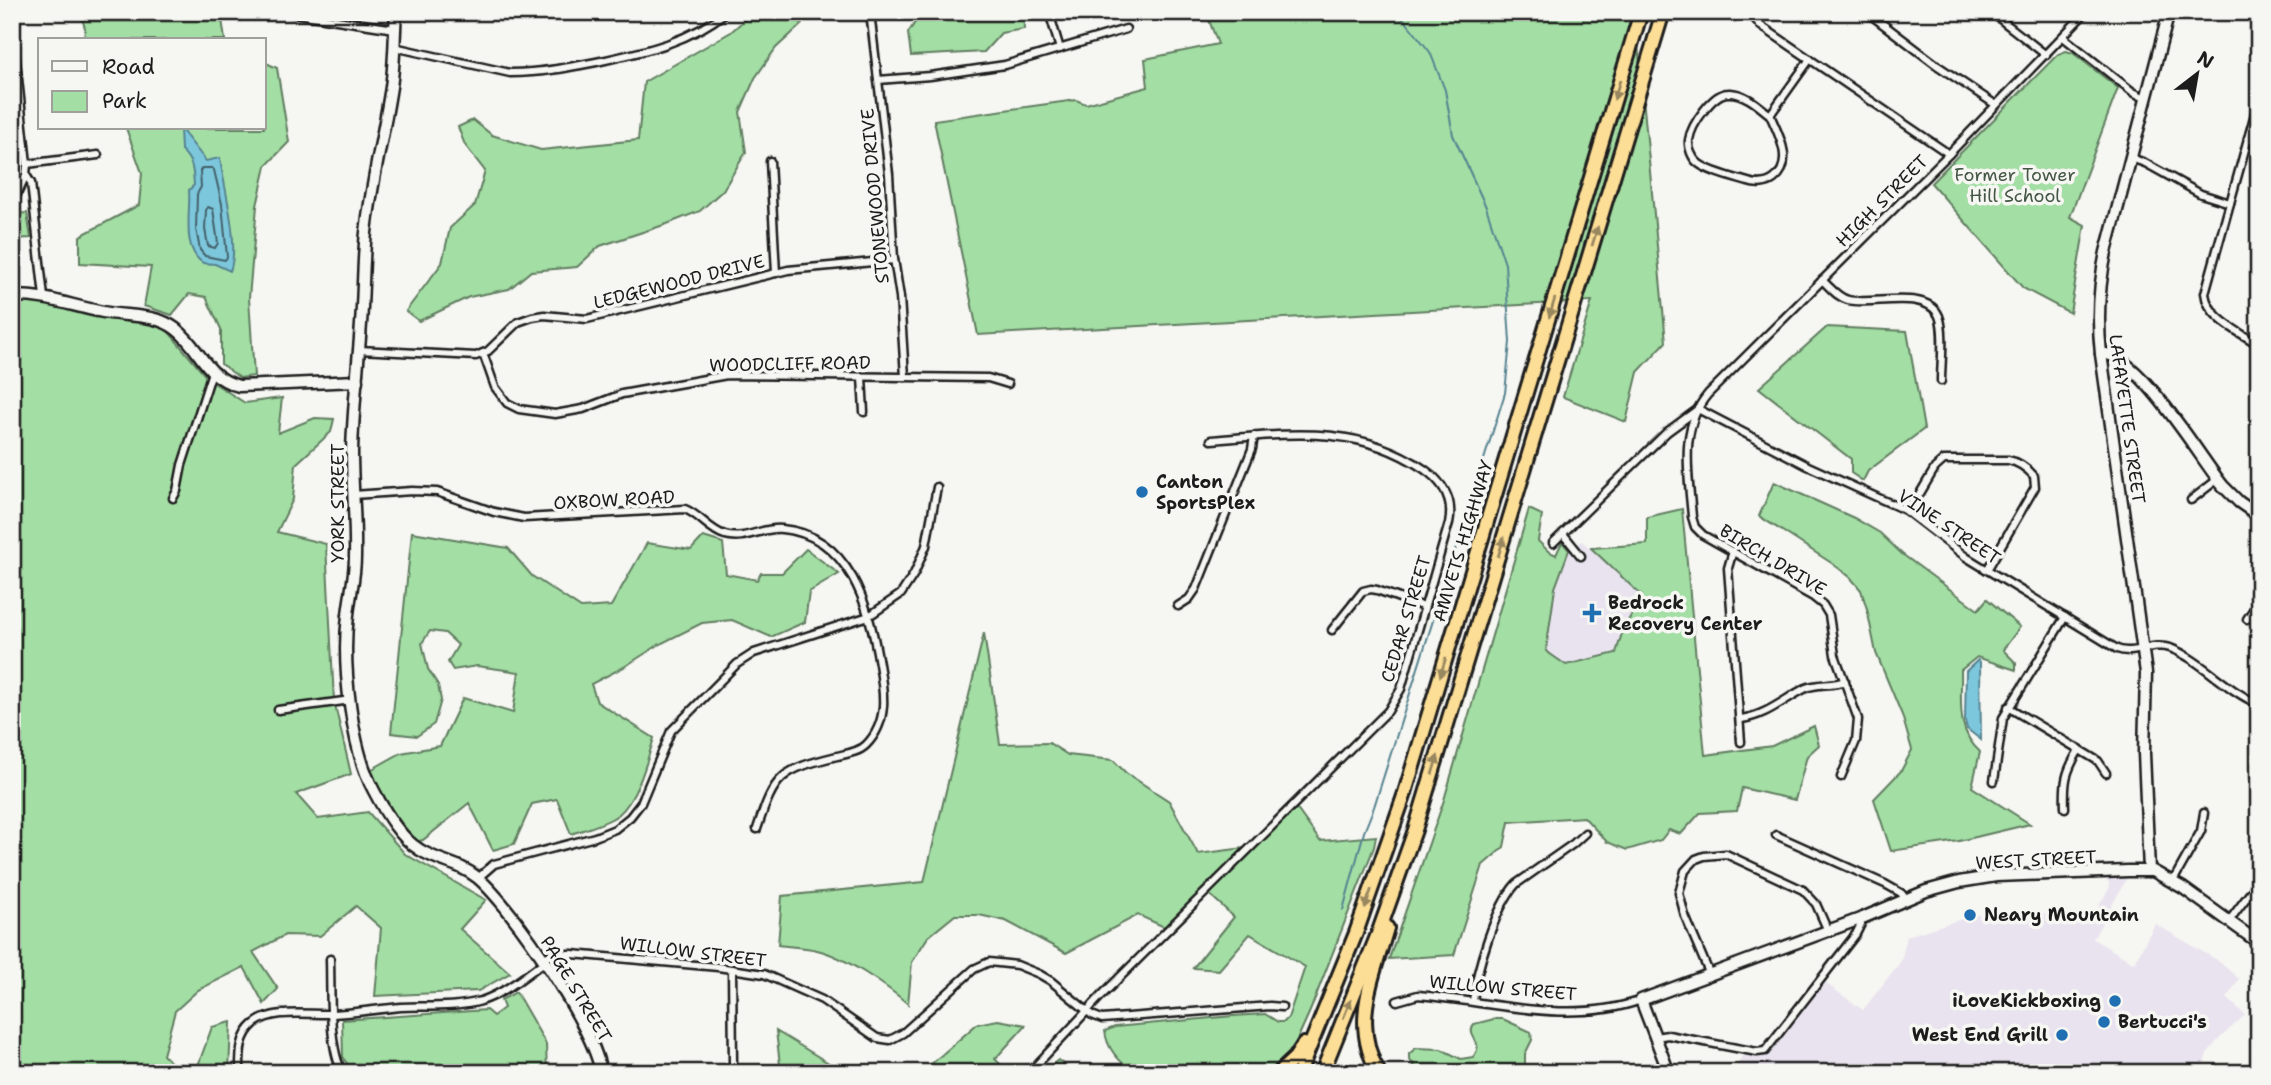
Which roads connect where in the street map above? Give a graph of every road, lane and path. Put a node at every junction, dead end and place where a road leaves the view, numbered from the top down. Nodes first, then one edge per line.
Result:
1 (285, 12) edge
2 (396, 12) edge
3 (726, 12) edge
4 (870, 12) edge
5 (1049, 12) edge
6 (1641, 12) edge
7 (1663, 12) edge
8 (1749, 12) edge
9 (1867, 12) edge
10 (1991, 12) edge
11 (2086, 12) edge
12 (2169, 12) edge
13 (12, 22) edge
14 (394, 29) junction
15 (1126, 29) dead end
16 (2063, 37) junction
17 (394, 47) junction
18 (1060, 49) junction
19 (2046, 55) junction
20 (1810, 59) junction
21 (878, 80) junction
22 (2147, 99) junction
23 (2259, 99) edge
24 (1996, 105) junction
25 (22, 108) junction
26 (12, 109) edge
27 (1770, 115) junction
28 (2248, 138) junction
29 (2259, 142) edge
30 (1949, 154) junction
31 (98, 155) dead end
32 (2131, 158) junction
33 (770, 161) dead end
34 (27, 164) junction
35 (26, 175) junction
36 (2230, 203) junction
37 (12, 205) edge
38 (894, 260) junction
39 (776, 273) junction
40 (1822, 280) junction
41 (12, 296) edge
42 (44, 297) junction
43 (2259, 345) edge
44 (359, 350) junction
45 (483, 353) junction
46 (2101, 354) junction
47 (212, 372) junction
48 (862, 377) junction
49 (905, 377) junction
50 (357, 381) junction
51 (1941, 381) dead end
52 (1008, 384) dead end
53 (1698, 409) junction
54 (864, 412) dead end
55 (1254, 436) junction
56 (1211, 440) dead end
57 (2218, 479) junction
58 (937, 487) dead end
59 (353, 495) junction
60 (173, 498) dead end
61 (2191, 500) dead end
62 (1909, 512) junction
63 (2259, 516) edge
64 (1563, 534) junction
65 (1553, 543) dead end
66 (1733, 551) junction
67 (1581, 556) dead end
68 (1987, 570) junction
69 (2259, 601) edge
70 (1178, 606) dead end
71 (1424, 607) junction
72 (869, 616) junction
73 (2065, 617) junction
74 (2248, 619) dead end
75 (1332, 630) dead end
76 (2143, 649) junction
77 (1844, 681) junction
78 (351, 700) junction
79 (2259, 704) edge
80 (2008, 707) junction
81 (278, 710) dead end
82 (1741, 719) junction
83 (1741, 742) dead end
84 (2079, 750) junction
85 (2106, 773) dead end
86 (1841, 777) dead end
87 (1994, 781) dead end
88 (2065, 808) dead end
89 (2204, 813) dead end
90 (757, 829) dead end
91 (1415, 830) junction
92 (1585, 833) dead end
93 (1776, 835) dead end
94 (2146, 871) junction
95 (478, 878) junction
96 (2173, 881) junction
97 (2259, 881) edge
98 (1906, 899) junction
99 (1860, 919) junction
100 (2229, 921) junction
101 (517, 924) joint
102 (1828, 930) junction
103 (2259, 943) edge
104 (330, 959) dead end
105 (543, 960) junction
106 (1344, 961) junction
107 (732, 969) junction
108 (1725, 969) joint
109 (1710, 975) junction
110 (1641, 1000) junction
111 (1397, 1001) dead end
112 (1473, 1002) junction
113 (1282, 1007) dead end
114 (1087, 1011) junction
115 (332, 1014) junction
116 (1655, 1038) junction
117 (733, 1063) dead end
118 (240, 1073) edge
119 (343, 1073) edge
120 (601, 1073) edge
121 (1029, 1073) edge
122 (1279, 1073) edge
123 (1299, 1073) edge
124 (1322, 1073) edge
125 (1378, 1073) edge
126 (1669, 1073) edge

1 - 14 street
2 - 14 street, YORK STREET
3 - 17 street
4 - 21 street, STONEWOOD DRIVE
5 - 18 street
6 -> 106 highway, AMVETS HIGHWAY
91 -> 7 highway
8 - 20 street
9 - 24 street
10 - 19 street
11 - 16 street, HIGH STREET
12 - 22 street, LAFAYETTE STREET
13 - 25 street
14 - 17 street, YORK STREET
15 - 18 street
16 - 19 street, HIGH STREET
16 - 22 street
17 - 44 street, YORK STREET
18 - 21 street
19 - 24 street, HIGH STREET
20 - 27 street
20 - 30 street
21 - 38 street, STONEWOOD DRIVE
22 - 32 street, LAFAYETTE STREET
23 - 28 street
24 - 30 street, HIGH STREET
25 - 26 street
25 - 34 street
27 - 27 street
28 - 29 street
28 - 36 street
30 - 40 street, HIGH STREET
31 - 34 street
32 - 36 street
32 - 46 street, LAFAYETTE STREET
33 - 39 street
34 - 35 street
35 - 37 street
35 - 42 street
36 - 43 street
38 - 39 street, LEDGEWOOD DRIVE
38 - 49 street, STONEWOOD DRIVE
39 - 45 street, LEDGEWOOD DRIVE
40 - 51 street
40 - 53 street, HIGH STREET
41 - 42 street
42 - 47 street
44 - 45 street
44 - 50 street, YORK STREET
45 - 48 street, WOODCLIFF ROAD
46 - 57 street
46 - 76 street, LAFAYETTE STREET
47 - 50 street
47 - 60 street
48 - 49 street, WOODCLIFF ROAD
48 - 54 street
49 - 52 street, WOODCLIFF ROAD
50 - 59 street, YORK STREET
53 - 62 street, VINE STREET
53 - 64 street
53 - 66 street, BIRCH DRIVE
55 - 56 street
55 - 70 street
55 - 71 street, CEDAR STREET
57 - 61 street
57 - 63 street
58 - 72 street
59 - 72 street, OXBOW ROAD
59 - 78 street, YORK STREET
62 - 68 street, VINE STREET
62 - 68 street
64 - 65 street
64 - 67 street
66 - 77 street, BIRCH DRIVE
66 - 82 street
68 - 73 street, VINE STREET
69 - 74 street
71 - 75 street
71 - 114 street, CEDAR STREET
72 - 90 street, OXBOW ROAD
72 - 95 street
73 - 76 street, VINE STREET
73 - 80 street
76 - 79 street, VINE STREET
76 - 94 street, LAFAYETTE STREET
77 - 82 street
77 - 86 street, BIRCH DRIVE
78 - 81 street
78 - 95 street, YORK STREET
80 - 84 street
80 - 87 street
82 - 83 street
84 - 85 street
84 - 88 street
89 - 96 street
124 -> 91 highway
91 - 125 highway
92 - 112 street
93 - 98 street
94 - 96 street, WEST STREET
94 - 98 street, WEST STREET
95 - 101 street, YORK STREET
96 - 100 street, WEST STREET
97 - 100 street
98 - 99 street, WEST STREET
99 - 102 street, WEST STREET
99 - 116 street
100 - 103 street, WEST STREET
101 - 105 street, PAGE STREET
102 - 108 street, WEST STREET
102 - 109 street
104 - 115 street
105 - 107 street, WILLOW STREET
105 - 115 street
105 - 120 street, PAGE STREET
106 - 122 highway
106 - 123 highway, AMVETS HIGHWAY
107 - 114 street, WILLOW STREET
107 - 117 street
108 - 109 street, WILLOW STREET
109 - 110 street, WILLOW STREET
110 - 112 street, WILLOW STREET
110 - 116 street
111 - 112 street, WILLOW STREET
113 - 114 street, WILLOW STREET
114 - 121 street, CEDAR STREET
115 - 118 street
115 - 119 street
116 - 126 street

